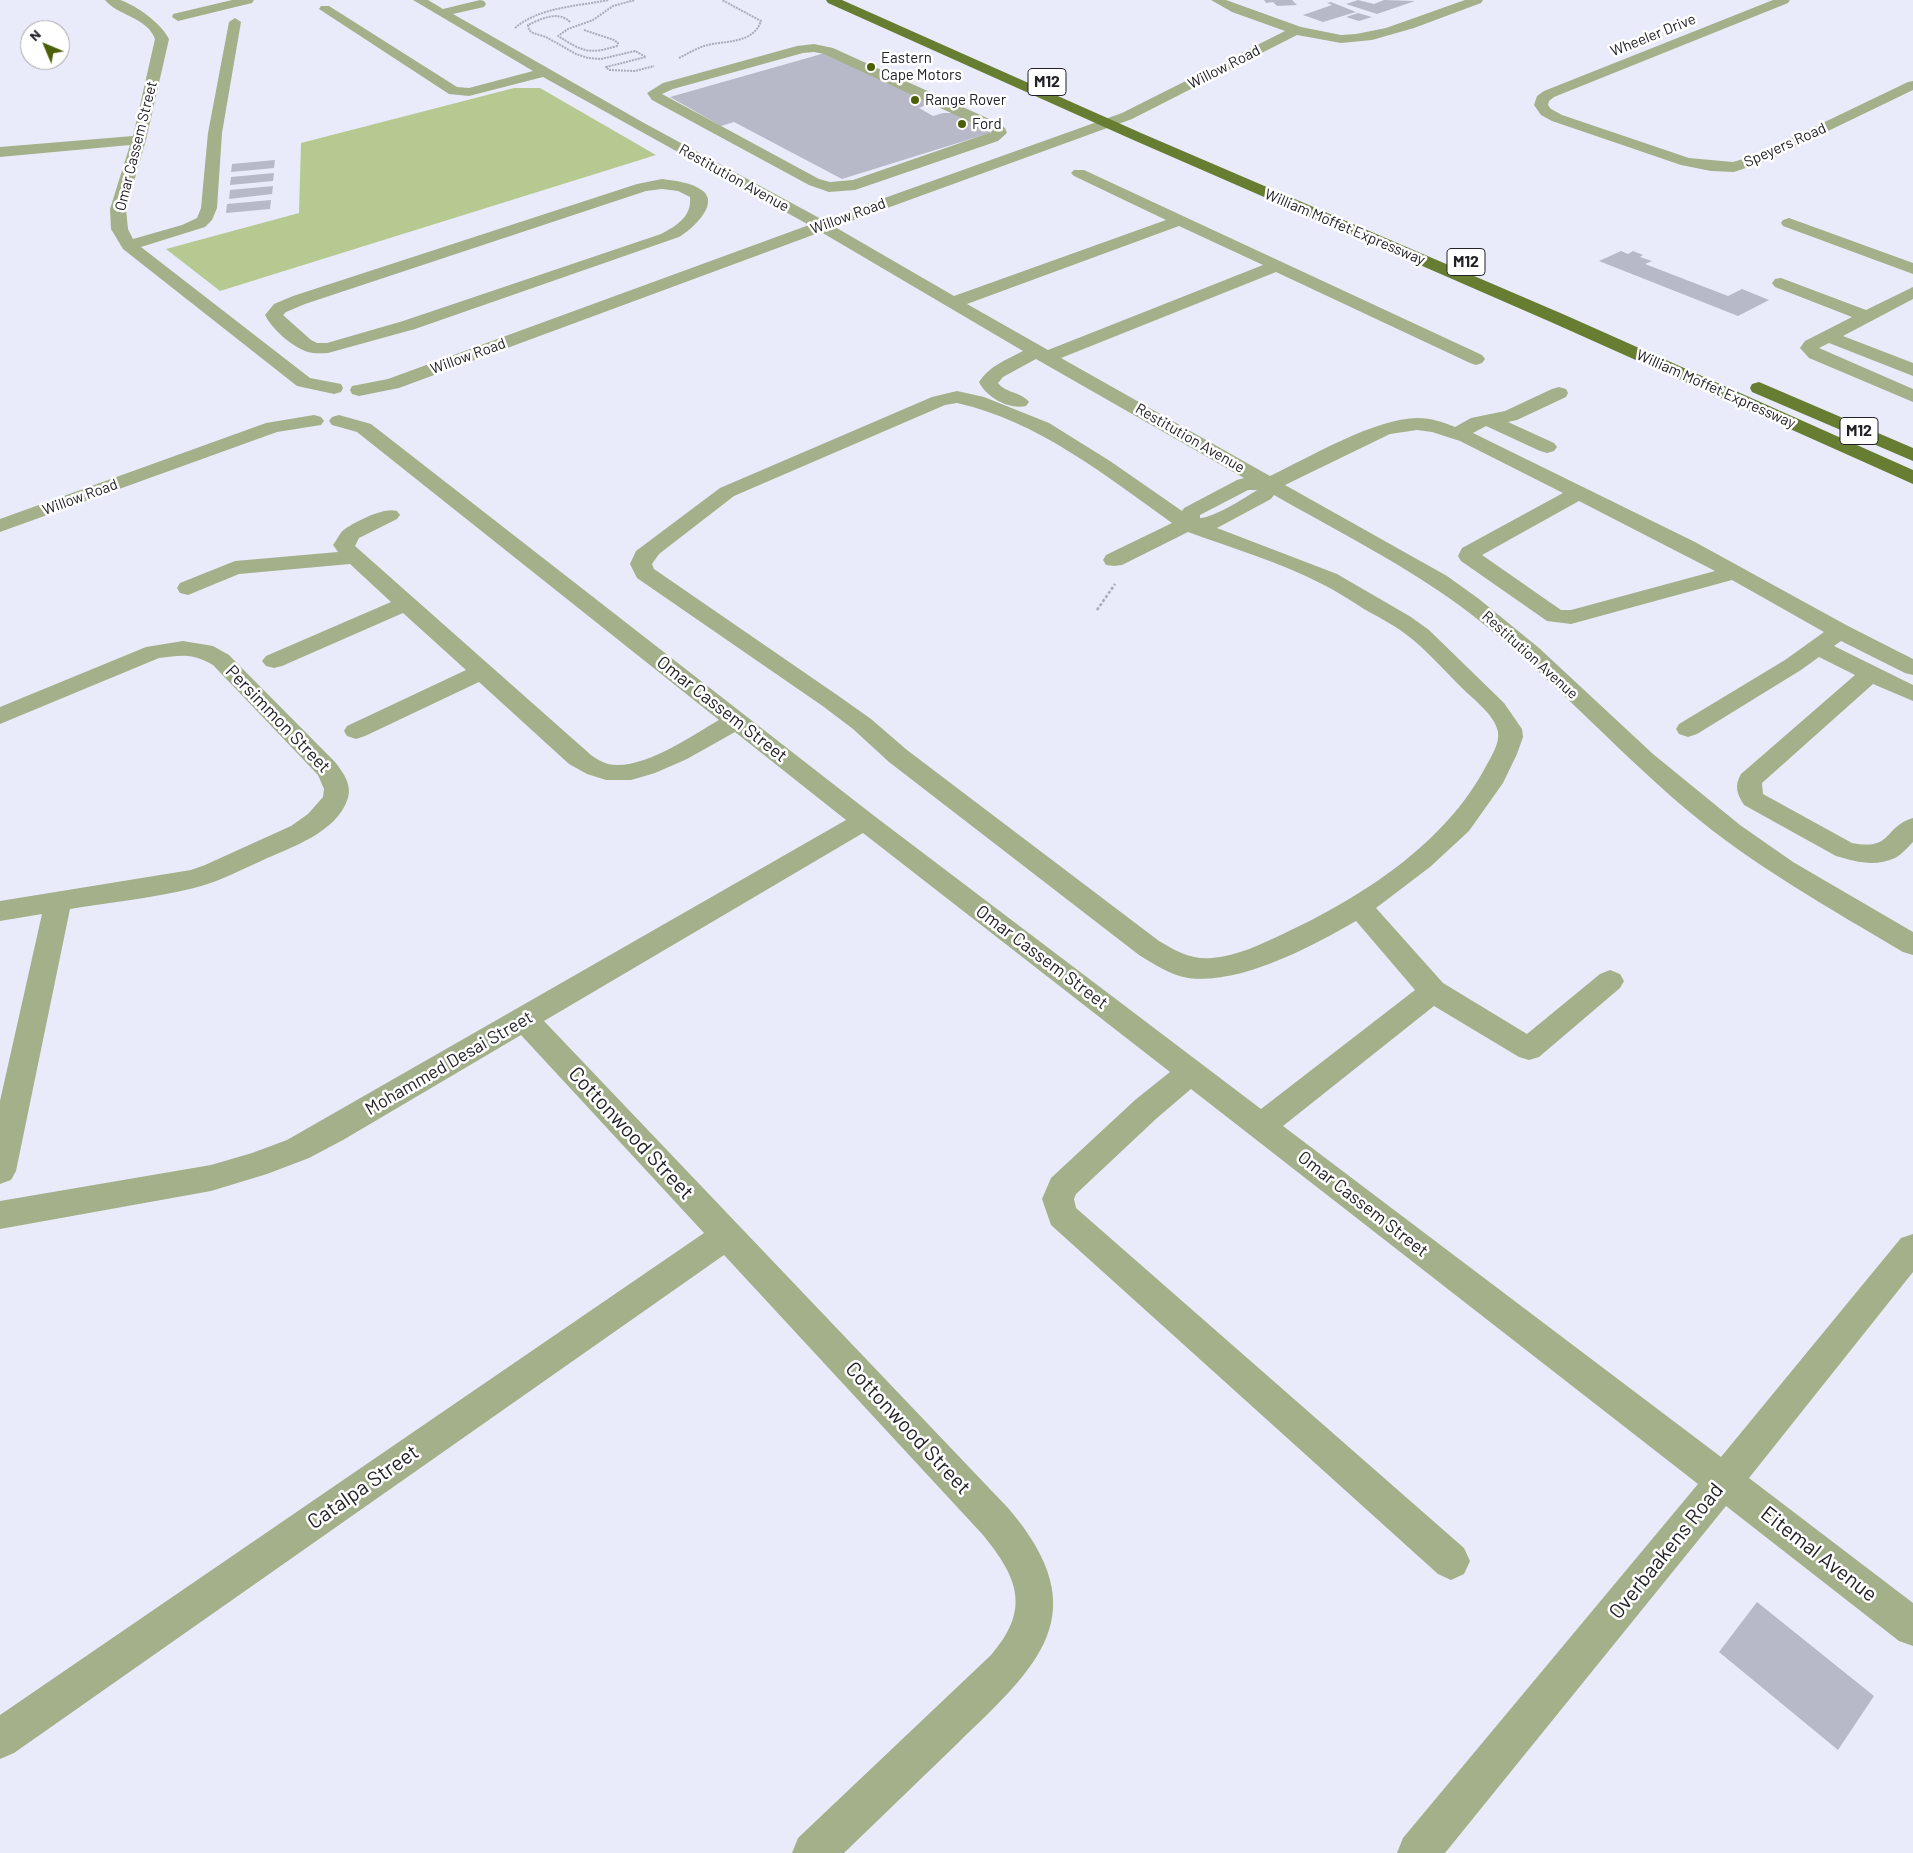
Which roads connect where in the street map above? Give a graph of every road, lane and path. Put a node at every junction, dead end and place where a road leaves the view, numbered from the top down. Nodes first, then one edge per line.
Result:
1 (111, 0) edge
2 (248, 0) edge
3 (419, 0) edge
4 (609, 0) edge
5 (635, 0) edge
6 (722, 0) edge
7 (832, 0) edge
8 (857, 0) edge
9 (1217, 0) edge
10 (1477, 0) edge
11 (1760, 0) edge
12 (476, 2) edge
13 (1779, 2) edge
14 (325, 9) dead end
15 (493, 12) dead end
16 (441, 13) junction
17 (178, 17) dead end
18 (235, 22) dead end
19 (570, 22) dead end
20 (584, 30) dead end
21 (1296, 30) junction
22 (514, 31) dead end
23 (814, 48) joint
24 (678, 58) dead end
25 (658, 65) dead end
26 (544, 72) junction
27 (1913, 85) edge
28 (1092, 101) dead end
29 (1541, 105) joint
30 (1108, 116) junction
31 (1127, 116) junction
32 (139, 140) junction
33 (0, 152) edge
34 (1079, 173) dead end
35 (741, 182) junction
36 (698, 195) junction
37 (1180, 220) junction
38 (1789, 223) dead end
39 (822, 226) junction
40 (129, 245) junction
41 (1276, 266) junction
42 (1913, 269) edge
43 (1781, 283) dead end
44 (1913, 292) edge
45 (952, 303) junction
46 (1866, 316) junction
47 (1614, 326) dead end
48 (1828, 336) junction
49 (1042, 354) junction
50 (1476, 359) dead end
51 (1913, 370) edge
52 (1742, 381) dead end
53 (1559, 393) dead end
54 (1913, 396) edge
55 (304, 403) junction
56 (358, 410) junction
57 (1488, 420) junction
58 (1458, 433) junction
59 (1092, 437) dead end
60 (1547, 447) dead end
61 (1913, 455) edge
62 (1913, 478) edge
63 (1271, 484) junction
64 (1578, 492) junction
65 (390, 515) dead end
66 (1187, 524) junction
67 (0, 526) edge
68 (355, 557) junction
69 (1114, 560) dead end
70 (1734, 573) junction
71 (188, 588) dead end
72 (405, 604) junction
73 (1840, 631) junction
74 (1818, 647) junction
75 (274, 661) dead end
76 (1913, 668) edge
77 (480, 672) junction
78 (1871, 673) junction
79 (1913, 694) edge
80 (0, 716) edge
81 (737, 720) junction
82 (1688, 729) dead end
83 (356, 731) dead end
84 (864, 821) junction
85 (1913, 827) edge
86 (58, 903) junction
87 (1359, 907) junction
88 (0, 911) edge
89 (1913, 944) edge
90 (1610, 981) dead end
91 (1433, 991) junction
92 (524, 1019) junction
93 (1191, 1072) junction
94 (1262, 1126) junction
95 (0, 1171) edge
96 (0, 1215) edge
97 (727, 1235) junction
98 (1913, 1248) edge
99 (1724, 1481) junction
100 (1451, 1561) dead end
101 (1913, 1627) edge
102 (0, 1739) edge
103 (812, 1853) edge
104 (1418, 1853) edge

1 - 32 street, Omar Cassem Street
2 - 17 street
3 - 16 street, Restitution Avenue
4 - 22 path
5 - 20 path
6 - 24 path
7 - 30 main road, William Moffet Expressway / M12
8 - 28 main road, M12
9 - 21 street
10 - 21 street
11 - 13 street
12 - 15 street
12 - 16 street
13 - 29 street, Wheeler Drive
14 - 26 street
16 - 26 street, Restitution Avenue
18 - 40 street
19 - 25 path
21 - 31 street, Willow Road
23 - 23 street
26 - 35 street, Restitution Avenue
27 - 29 street, Speyers Road
30 - 31 street, Willow Road
30 - 39 street, Willow Road
30 - 62 main road, William Moffet Expressway / M12
31 - 47 main road, William Moffet Expressway / M12
32 - 33 street
32 - 40 street, Omar Cassem Street
34 - 37 street
35 - 36 street
35 - 39 street, Restitution Avenue
36 - 36 street
37 - 41 street
37 - 45 street
38 - 42 street
39 - 45 street, Restitution Avenue
39 - 56 street, Willow Road
40 - 55 street, Omar Cassem Street
41 - 49 street
41 - 50 street
43 - 46 street
44 - 46 street
45 - 49 street, Restitution Avenue
46 - 48 street
48 - 51 street
48 - 54 street
49 - 59 street
49 - 63 street, Restitution Avenue
52 - 61 main road, William Moffet Expressway / M12
53 - 57 street
55 - 56 street
55 - 56 street
55 - 67 street, Willow Road
56 - 81 street, Omar Cassem Street
57 - 58 street
57 - 60 street
58 - 63 street
58 - 64 street
63 - 66 street
63 - 89 street, Restitution Avenue
64 - 70 street
64 - 70 street
65 - 68 street
66 - 69 street
66 - 87 street
66 - 87 street
68 - 71 street
68 - 72 street
70 - 73 street
72 - 75 street
72 - 77 street
73 - 74 street
73 - 76 street
74 - 78 street
74 - 82 street
77 - 81 street
77 - 83 street
78 - 79 street
78 - 85 street
80 - 86 street, Persimmon Street
81 - 84 street, Omar Cassem Street
84 - 92 street, Mohammed Desai Street
84 - 93 street, Omar Cassem Street
86 - 88 street, Persimmon Street
86 - 95 street
87 - 91 street
90 - 91 street
91 - 94 street
92 - 96 street, Mohammed Desai Street
92 - 97 street, Cottonwood Street
93 - 94 street, Omar Cassem Street
93 - 100 street
94 - 99 street, Omar Cassem Street
97 - 102 street, Catalpa Street
97 - 103 street, Cottonwood Street
98 - 99 street, Overbaakens Road
99 - 101 street, Eitemal Avenue
99 - 104 street, Overbaakens Road

